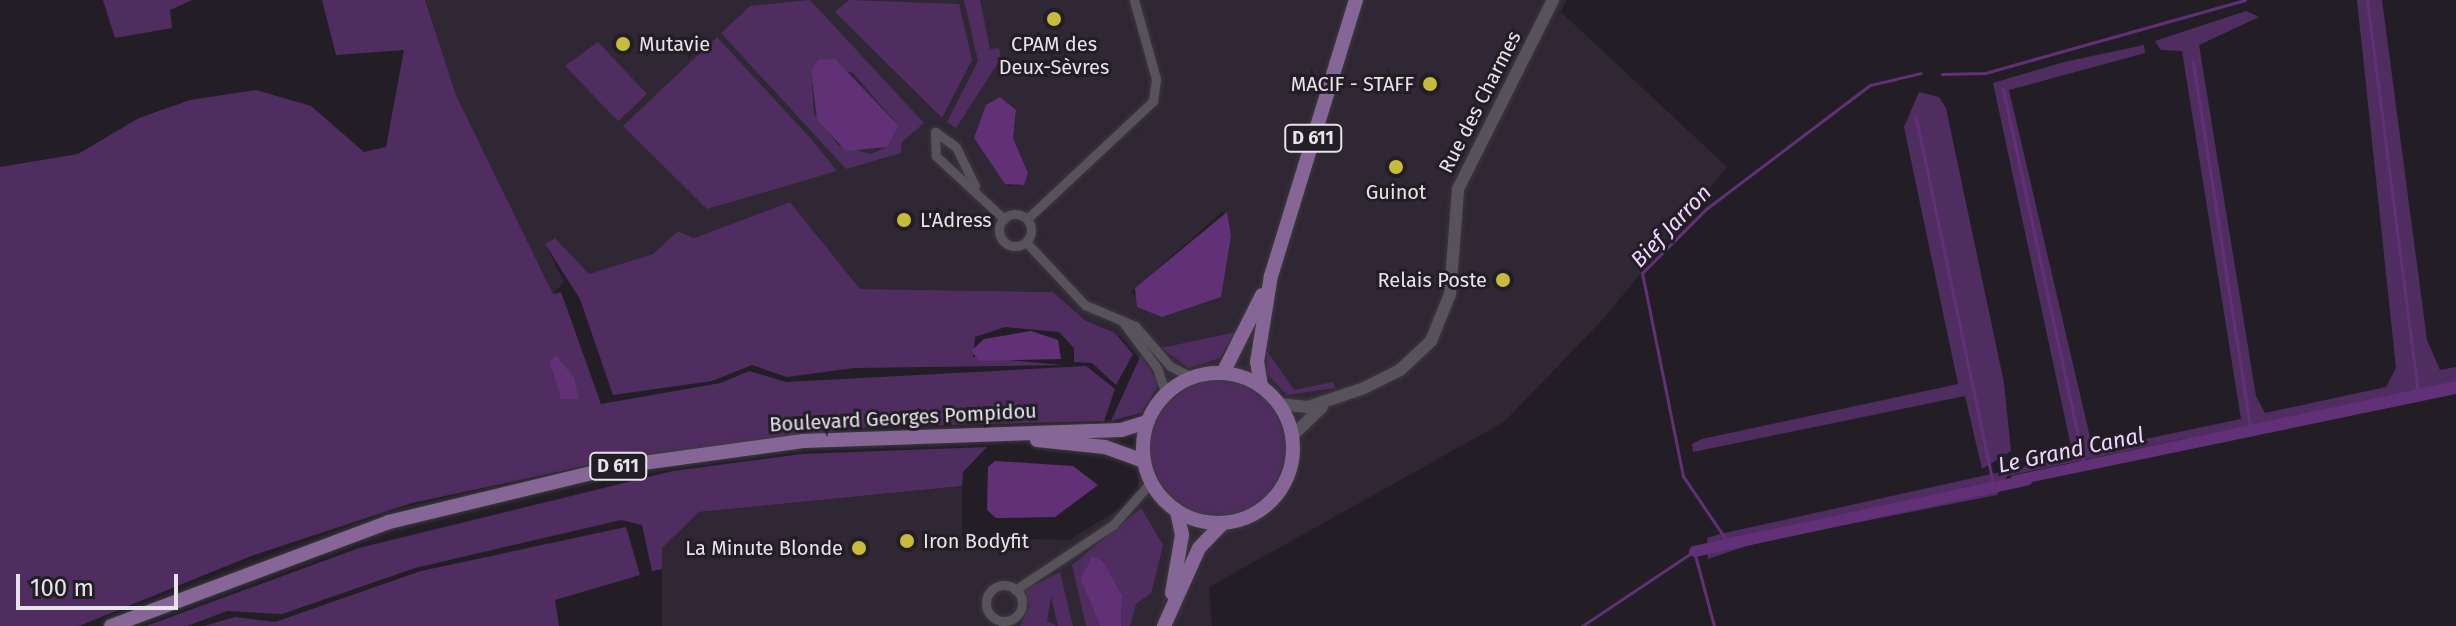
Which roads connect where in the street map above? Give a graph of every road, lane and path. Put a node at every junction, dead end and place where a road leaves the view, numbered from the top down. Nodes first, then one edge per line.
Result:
1 (1134, 0) edge
2 (1356, 0) edge
3 (1553, 0) edge
4 (975, 186) junction
5 (1004, 219) junction
6 (1027, 219) junction
7 (1026, 242) junction
8 (1271, 276) junction
9 (1123, 322) junction
10 (1223, 373) junction
11 (1192, 377) junction
12 (1261, 386) junction
13 (1166, 394) junction
14 (1329, 401) junction
15 (1279, 404) junction
16 (1148, 422) junction
17 (1293, 435) junction
18 (1144, 461) junction
19 (1151, 482) junction
20 (1177, 511) junction
21 (1222, 524) junction
22 (1015, 590) junction
23 (1166, 619) edge
24 (1008, 623) edge
25 (111, 626) edge
26 (127, 626) edge

1 - 6 street
2 - 8 main road, D 611
3 - 14 street, Rue des Charmes
4 - 4 street
4 - 5 street
5 - 6 street
5 - 7 street
6 - 7 street
7 - 9 street
8 - 10 main road, D 611
8 - 12 main road, D 611
9 - 11 street
9 - 13 street
10 - 11 main road
10 - 12 main road
11 - 13 main road
12 - 15 main road
13 - 16 main road
14 - 15 street, Rue des Charmes
14 - 17 street, Rue des Charmes
15 - 17 main road
16 - 18 main road
16 - 25 main road, Boulevard Georges Pompidou / D 611
17 - 21 main road
18 - 19 main road
18 - 26 main road, Boulevard Georges Pompidou / D 611
19 - 20 main road
19 - 22 street
20 - 21 main road
20 - 23 main road
21 - 23 main road
22 - 24 street
22 - 24 street

